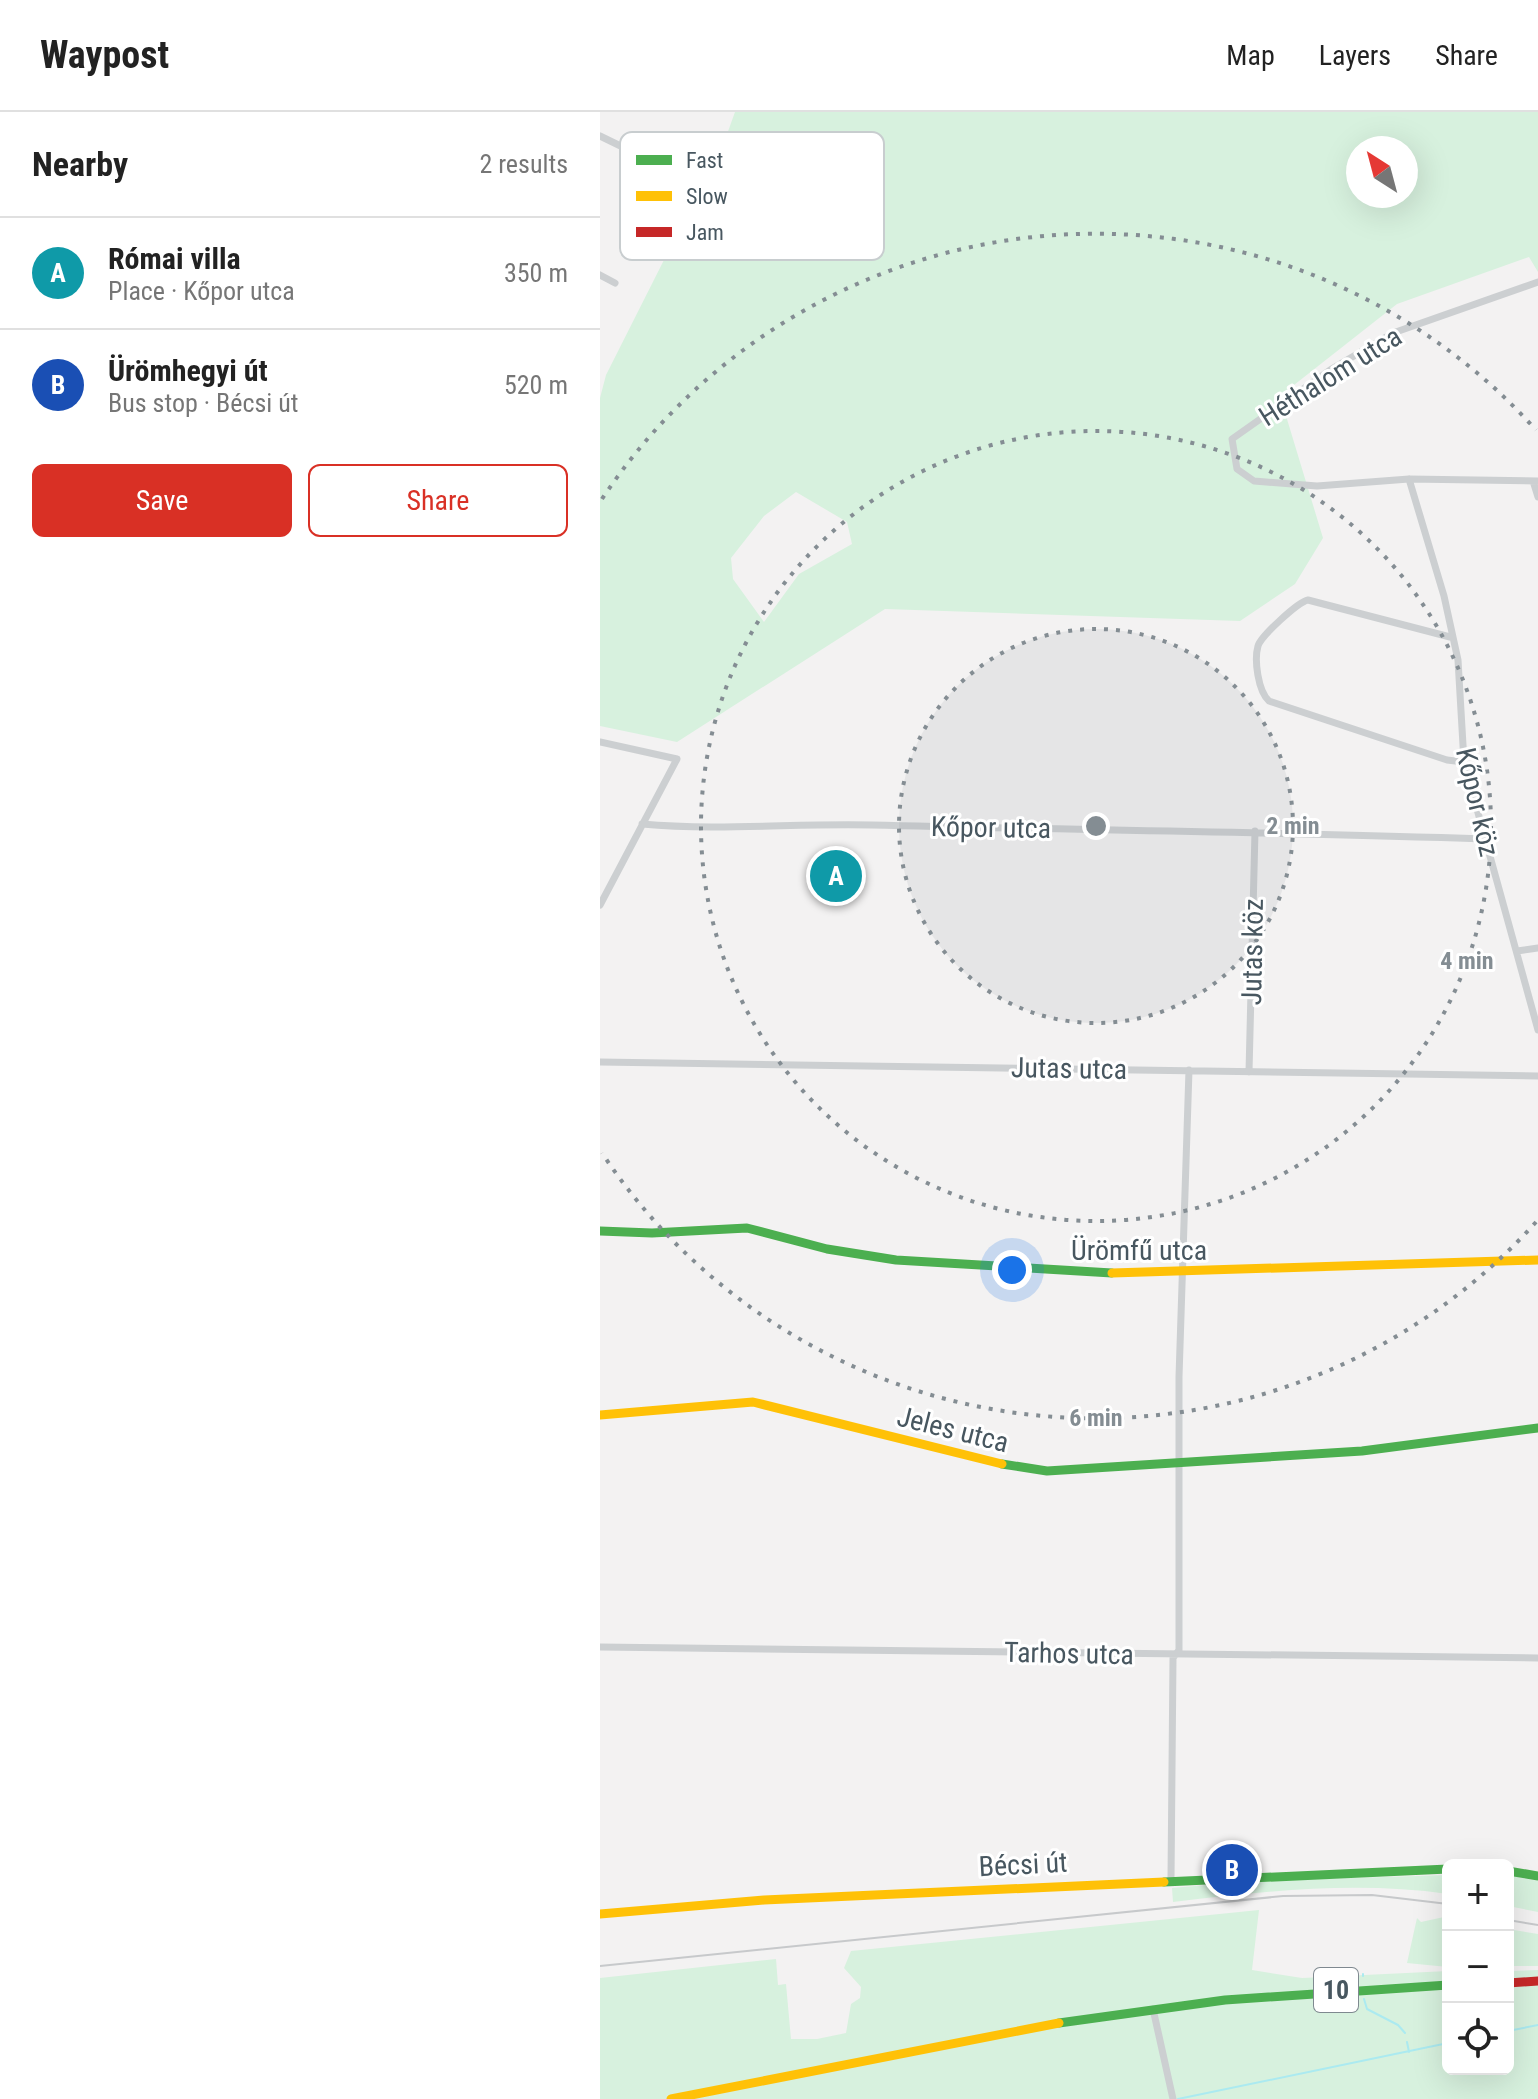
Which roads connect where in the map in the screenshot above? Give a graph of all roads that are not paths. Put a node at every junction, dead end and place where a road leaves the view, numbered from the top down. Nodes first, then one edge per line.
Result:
1 (600, 136) edge
2 (620, 146) edge
3 (600, 275) edge
4 (1538, 282) edge
5 (615, 283) dead end
6 (1409, 479) junction
7 (1536, 481) edge
8 (1538, 497) edge
9 (1450, 637) junction
10 (600, 742) edge
11 (1464, 762) junction
12 (642, 824) junction
13 (1255, 831) junction
14 (1485, 839) junction
15 (600, 905) edge
16 (1538, 948) edge
17 (1517, 951) junction
18 (1538, 1030) edge
19 (600, 1062) edge
20 (1189, 1070) junction
21 (1249, 1072) junction
22 (1538, 1076) edge
23 (600, 1231) edge
24 (1538, 1260) edge
25 (1183, 1274) junction
26 (600, 1415) edge
27 (1538, 1428) edge
28 (1178, 1463) junction
29 (600, 1647) edge
30 (1176, 1654) junction
31 (1538, 1658) edge
32 (1442, 1869) edge
33 (1514, 1872) edge
34 (1538, 1876) edge
35 (1171, 1879) junction
36 (600, 1914) edge
37 (1538, 1981) edge
38 (1514, 1983) edge
39 (1442, 1985) edge
40 (1153, 2009) junction
41 (671, 2099) edge
42 (1173, 2099) edge

1 - 2 street
3 - 5 street
4 - 6 street, Héthalom utca
6 - 7 street
6 - 9 street, Kőpor köz
7 - 8 street
9 - 11 street, Kőpor köz
9 - 11 street
10 - 12 street
11 - 14 street, Kőpor köz
12 - 13 street, Kőpor utca
12 - 15 street
13 - 14 street, Kőpor utca
13 - 21 street, Jutas köz
14 - 17 street, Kőpor köz
16 - 17 street
17 - 18 street, Kőpor köz
19 - 20 street, Jutas utca
20 - 21 street, Jutas utca
20 - 25 street
21 - 22 street, Jutas utca
23 - 25 street, Ürömfű utca
24 - 25 street, Ürömfű utca
25 - 28 street
26 - 28 street, Jeles utca
27 - 28 street, Jeles utca
28 - 30 street
29 - 30 street, Tarhos utca
30 - 31 street, Tarhos utca
30 - 35 street
32 - 35 street, Bécsi út
33 - 34 street
35 - 36 street, Bécsi út
37 - 38 street
39 - 40 street, 10
40 - 41 street, 10
40 - 42 street

